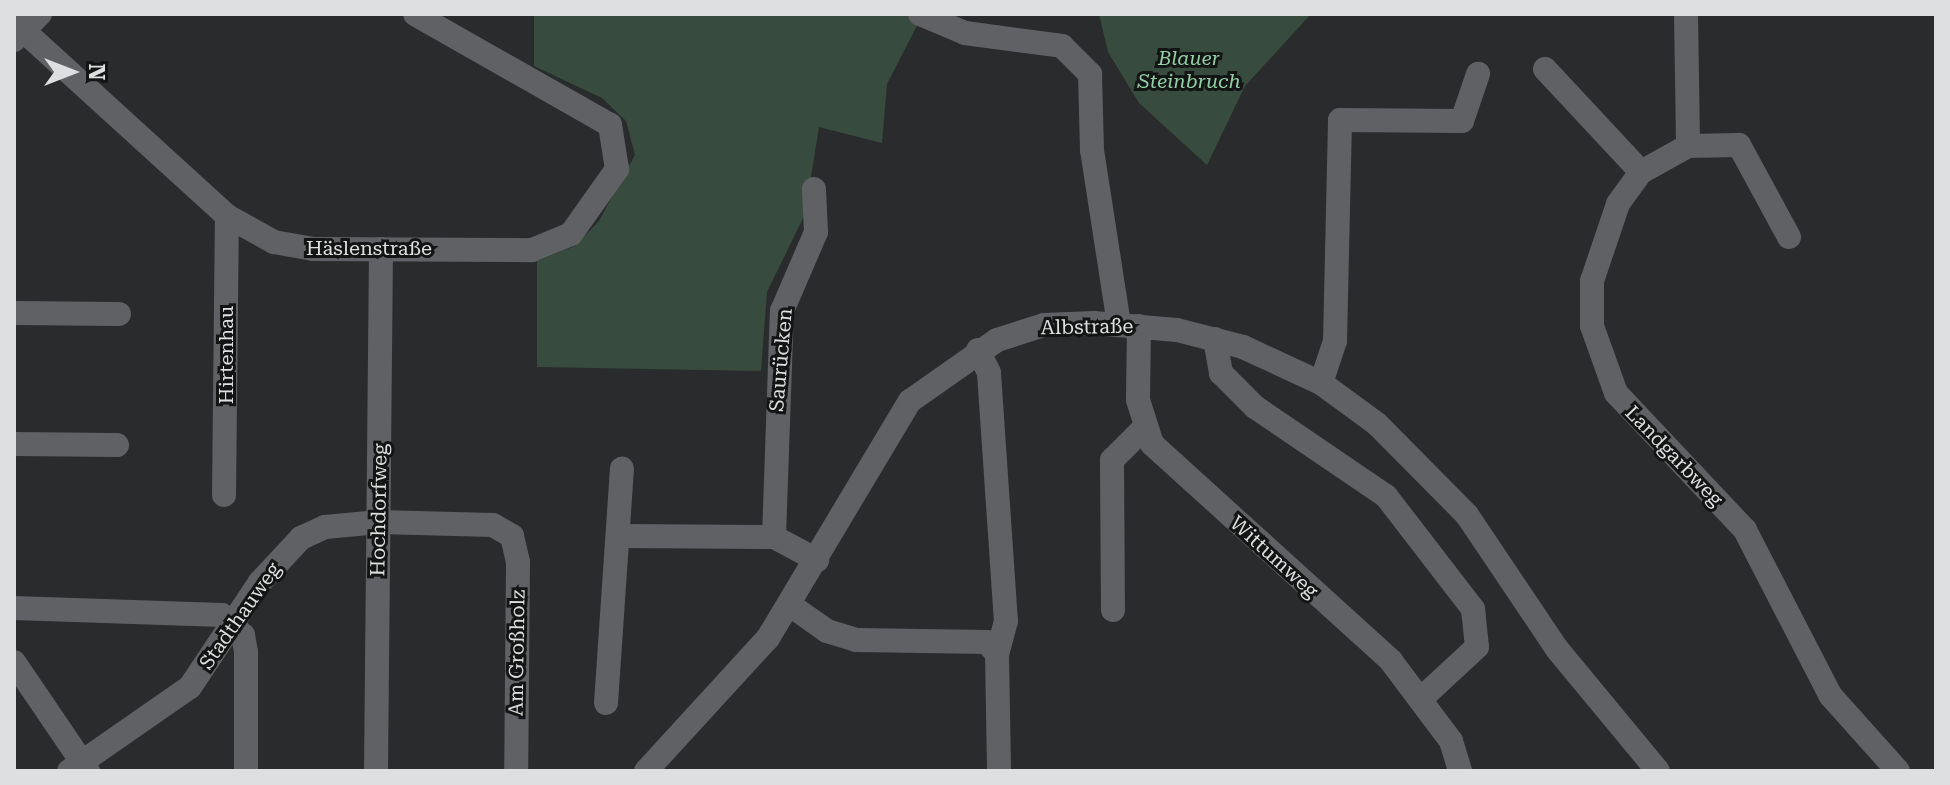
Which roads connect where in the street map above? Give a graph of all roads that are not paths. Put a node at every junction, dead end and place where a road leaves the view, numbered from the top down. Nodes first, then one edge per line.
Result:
1 (415, 14) edge
2 (920, 14) edge
3 (1686, 14) edge
4 (22, 26) edge
5 (1545, 69) dead end
6 (1478, 74) dead end
7 (1688, 146) junction
8 (1641, 172) junction
9 (814, 189) dead end
10 (227, 216) junction
11 (1789, 237) dead end
12 (381, 249) junction
13 (14, 313) edge
14 (119, 314) dead end
15 (1129, 325) junction
16 (1215, 339) junction
17 (978, 350) junction
18 (1321, 383) junction
19 (1144, 428) junction
20 (14, 444) edge
21 (117, 445) dead end
22 (622, 469) dead end
23 (224, 495) dead end
24 (379, 522) junction
25 (512, 536) joint
26 (621, 536) junction
27 (774, 537) junction
28 (817, 560) junction
29 (790, 605) junction
30 (14, 608) edge
31 (1113, 610) dead end
32 (234, 625) junction
33 (997, 654) junction
34 (14, 662) edge
35 (1423, 697) junction
36 (606, 703) dead end
37 (80, 768) edge
38 (246, 771) edge
39 (376, 771) edge
40 (516, 771) edge
41 (646, 771) edge
42 (999, 771) edge
43 (1460, 771) edge
44 (1658, 771) edge
45 (1898, 771) edge

1 - 12 street, Häslenstraße
2 - 15 street
3 - 7 street
4 - 10 street, Häslenstraße
5 - 8 street
6 - 18 street
7 - 8 street, Landgarbweg
7 - 11 street, Landgarbweg
8 - 45 street, Landgarbweg
9 - 27 street, Saurücken
10 - 12 street, Häslenstraße
10 - 23 street, Hirtenhau
12 - 24 street, Hochdorfweg
13 - 14 street
15 - 16 street, Albstraße
15 - 17 street, Albstraße
15 - 19 street
16 - 18 street, Albstraße
16 - 35 street
17 - 28 street, Albstraße
17 - 33 street
18 - 44 street, Albstraße
19 - 31 street
19 - 35 street, Wittumweg
20 - 21 street
22 - 26 street
24 - 25 street, Stadthauweg
24 - 32 street, Stadthauweg
24 - 39 street, Hochdorfweg
25 - 40 street, Am Großholz
26 - 27 street
26 - 36 street
27 - 28 street
28 - 29 street, Albstraße
29 - 33 street
29 - 41 street, Albstraße
30 - 32 street
32 - 37 street, Stadthauweg
32 - 38 street
33 - 42 street
34 - 37 street
35 - 43 street, Wittumweg

